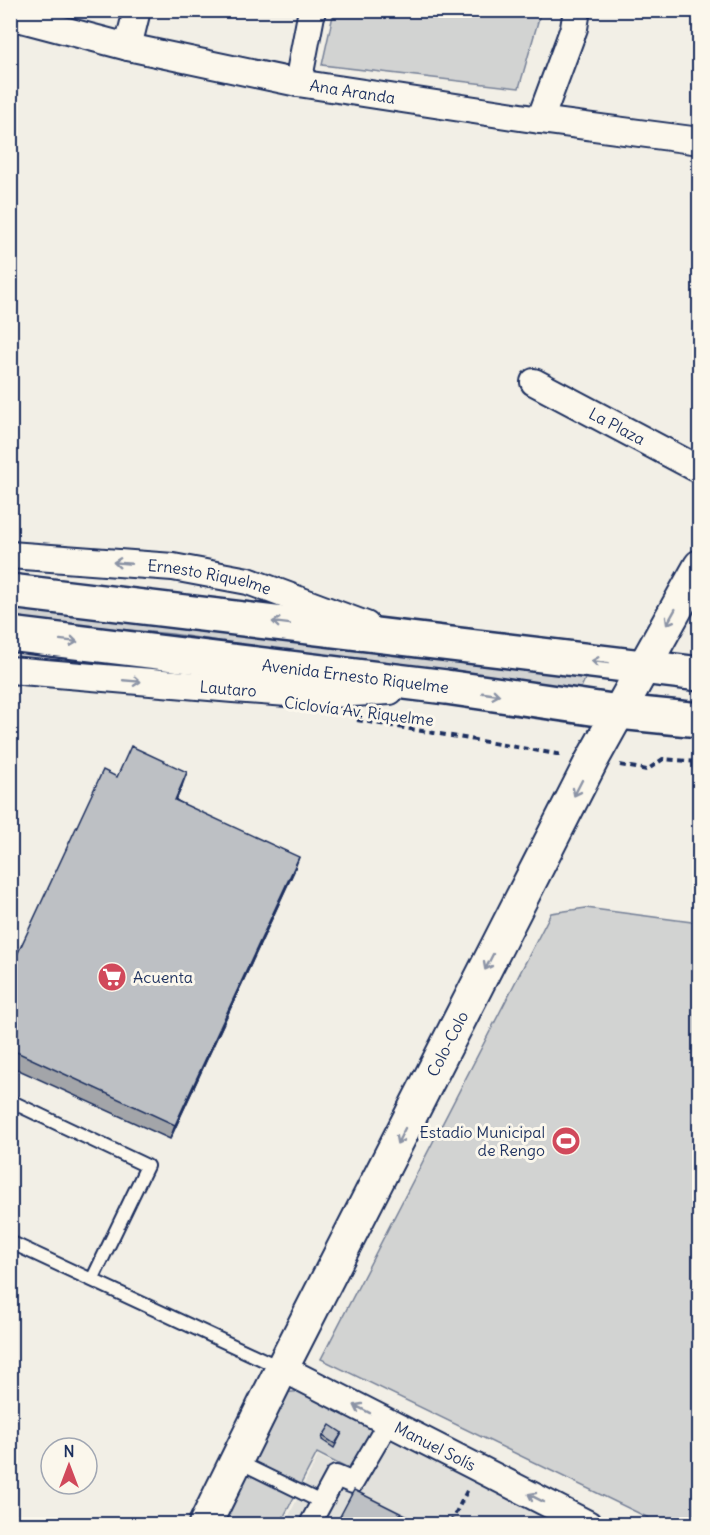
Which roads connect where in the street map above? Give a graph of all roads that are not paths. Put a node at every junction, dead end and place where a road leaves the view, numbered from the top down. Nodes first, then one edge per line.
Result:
1 (136, 10) edge
2 (312, 10) edge
3 (577, 10) edge
4 (10, 16) edge
5 (128, 47) junction
6 (298, 83) junction
7 (540, 120) junction
8 (699, 141) edge
9 (534, 382) dead end
10 (699, 470) edge
11 (10, 555) edge
12 (699, 566) edge
13 (10, 591) edge
14 (10, 634) edge
15 (400, 637) junction
16 (643, 668) junction
17 (10, 670) edge
18 (699, 674) edge
19 (446, 687) junction
20 (619, 711) junction
21 (699, 720) edge
22 (10, 1101) edge
23 (10, 1242) edge
24 (93, 1280) junction
25 (282, 1368) junction
26 (388, 1423) junction
27 (236, 1460) junction
28 (321, 1502) junction
29 (205, 1524) edge
30 (310, 1524) edge
31 (588, 1524) edge

1 - 5 street
2 - 6 street
3 - 7 street
4 - 5 street, Ana Aranda
5 - 6 street, Ana Aranda
6 - 7 street, Ana Aranda
7 - 8 street, Ana Aranda
9 - 10 street, La Plaza
15 -> 11 street, Ernesto Riquelme
12 -> 16 street, Colo-Colo
15 -> 13 main road
14 -> 19 main road, Avenida Ernesto Riquelme
16 -> 15 main road
16 - 18 main road
16 - 20 street, Colo-Colo
17 -> 19 street, Lautaro
19 -> 20 main road, Avenida Ernesto Riquelme
20 - 21 main road, Avenida Ernesto Riquelme
20 -> 25 street, Colo-Colo
22 - 24 lane
23 - 24 lane
24 - 25 lane
26 -> 25 street, Manuel Solís
25 - 27 street, Colo-Colo
26 - 28 street
31 -> 26 street, Manuel Solís
27 - 28 lane
27 - 29 street, Colo-Colo
28 - 30 street

